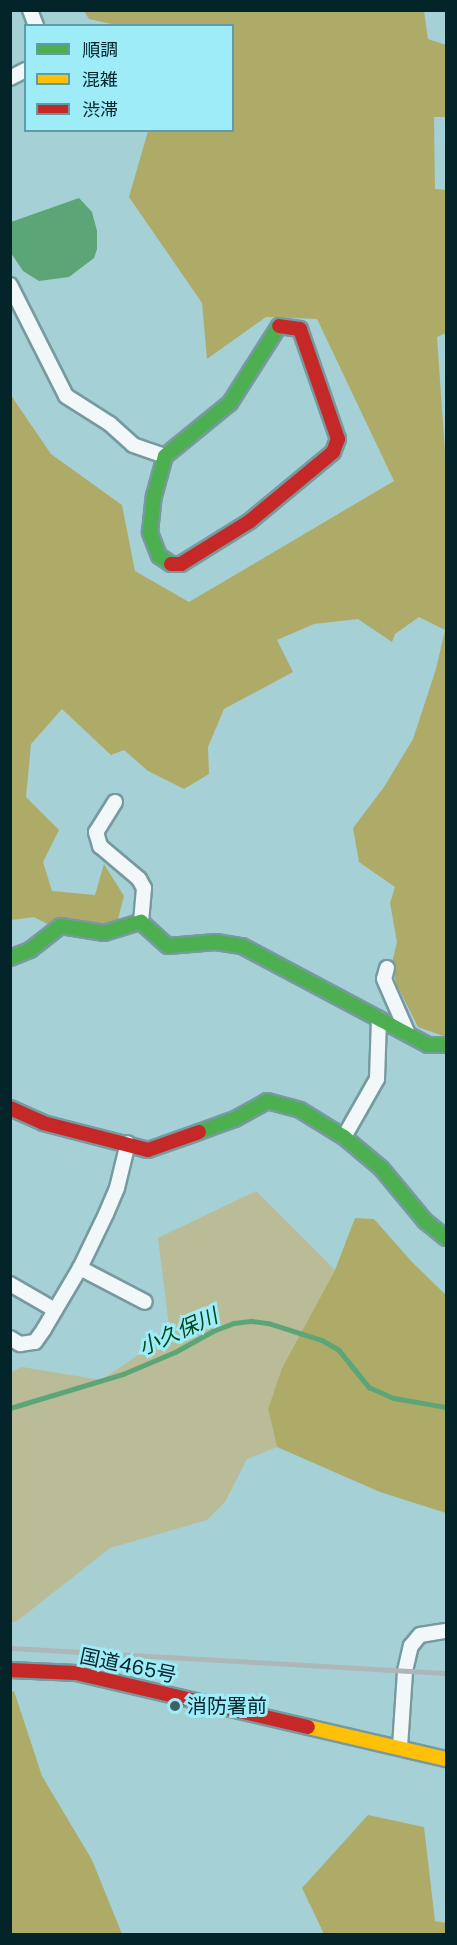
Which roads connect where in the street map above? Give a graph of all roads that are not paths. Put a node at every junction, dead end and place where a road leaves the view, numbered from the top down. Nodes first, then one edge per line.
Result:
1 (24, 71) edge
2 (10, 78) edge
3 (10, 285) edge
4 (165, 456) junction
5 (115, 802) dead end
6 (141, 922) junction
7 (10, 958) edge
8 (387, 968) dead end
9 (379, 1019) junction
10 (408, 1034) junction
11 (447, 1045) edge
12 (10, 1108) edge
13 (344, 1137) junction
14 (128, 1143) junction
15 (447, 1238) edge
16 (80, 1268) junction
17 (10, 1284) edge
18 (145, 1302) dead end
19 (55, 1310) junction
20 (10, 1338) edge
21 (447, 1631) edge
22 (10, 1670) edge
23 (400, 1746) junction
24 (445, 1760) edge

1 - 2 street
3 - 4 street
4 - 4 main road
5 - 6 street
6 - 7 main road
6 - 9 main road
8 - 10 street
9 - 10 main road
9 - 13 street
10 - 11 main road
12 - 14 main road
13 - 14 main road
13 - 15 main road
14 - 16 street
16 - 18 street
16 - 19 street
17 - 19 street
19 - 20 street
21 - 23 street
22 - 23 main road, 国道465号
23 - 24 main road, 国道465号

